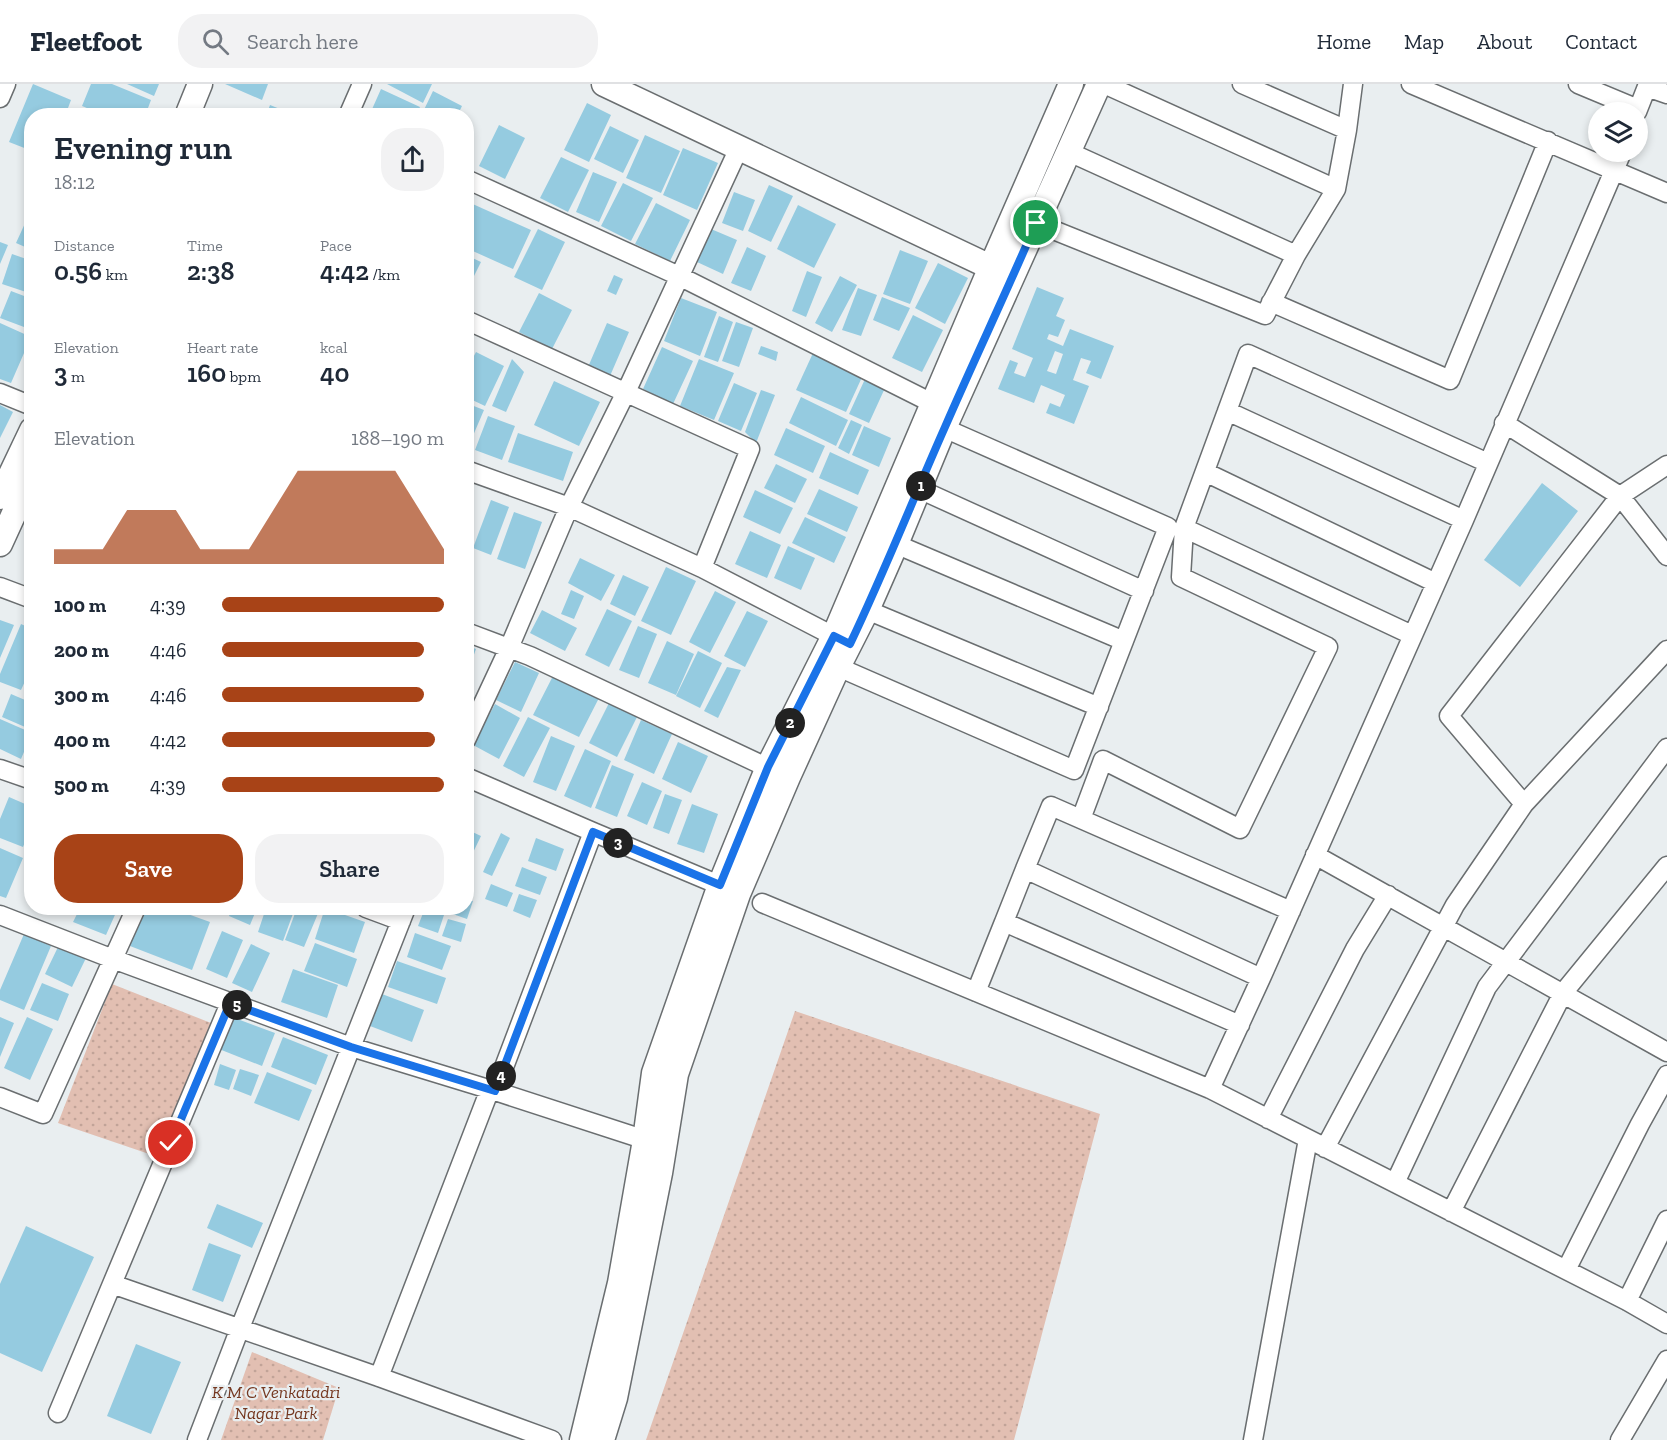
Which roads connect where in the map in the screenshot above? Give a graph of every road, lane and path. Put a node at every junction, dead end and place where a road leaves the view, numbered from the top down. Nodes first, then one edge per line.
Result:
1 (6, 84) edge
2 (182, 84) edge
3 (200, 84) edge
4 (362, 84) edge
5 (604, 84) edge
6 (1071, 84) edge
7 (1099, 84) edge
8 (1104, 84) edge
9 (1242, 84) edge
10 (1353, 84) edge
11 (1412, 84) edge
12 (1578, 84) edge
13 (1648, 85) edge
14 (1667, 94) edge
15 (0, 98) edge
16 (1617, 102) edge
17 (1641, 102) edge
18 (172, 108) edge
19 (190, 108) edge
20 (352, 108) edge
21 (1347, 130) junction
22 (1548, 141) junction
23 (739, 147) junction
24 (1069, 152) junction
25 (1618, 162) edge
26 (1614, 170) junction
27 (474, 183) edge
28 (1336, 189) junction
29 (1667, 193) edge
30 (1036, 223) junction
31 (1296, 255) junction
32 (991, 267) junction
33 (679, 276) junction
34 (1013, 277) junction
35 (1271, 302) junction
36 (474, 324) edge
37 (626, 392) junction
38 (0, 393) edge
39 (24, 403) edge
40 (932, 403) junction
41 (1227, 411) junction
42 (1504, 423) junction
43 (944, 428) junction
44 (24, 447) edge
45 (1488, 463) junction
46 (1667, 465) edge
47 (1205, 472) junction
48 (474, 473) edge
49 (920, 489) junction
50 (24, 492) edge
51 (1620, 496) junction
52 (0, 497) edge
53 (569, 507) junction
54 (1464, 520) junction
55 (1184, 528) junction
56 (886, 540) junction
57 (0, 544) edge
58 (1667, 556) edge
59 (702, 568) junction
60 (1436, 582) junction
61 (0, 587) edge
62 (1144, 591) junction
63 (24, 596) edge
64 (867, 610) junction
65 (474, 635) edge
66 (1412, 635) junction
67 (842, 640) junction
68 (1124, 641) junction
69 (508, 648) junction
70 (1667, 650) edge
71 (838, 667) junction
72 (1099, 707) junction
73 (474, 722) edge
74 (1667, 748) edge
75 (0, 769) edge
76 (778, 772) junction
77 (24, 777) edge
78 (474, 780) edge
79 (1524, 804) junction
80 (1081, 819) junction
81 (593, 832) junction
82 (1315, 855) junction
83 (1667, 866) edge
84 (1025, 869) junction
85 (729, 889) junction
86 (1388, 895) junction
87 (762, 903) dead end
88 (1291, 911) junction
89 (0, 915) edge
90 (133, 915) edge
91 (404, 915) edge
92 (1004, 922) junction
93 (1444, 927) junction
94 (113, 959) junction
95 (1506, 961) junction
96 (1261, 978) junction
97 (976, 992) junction
98 (1563, 993) junction
99 (230, 1003) junction
100 (1240, 1025) junction
101 (351, 1047) junction
102 (1667, 1052) edge
103 (1667, 1075) edge
104 (1210, 1089) junction
105 (493, 1090) junction
106 (0, 1097) edge
107 (1268, 1119) junction
108 (1308, 1139) junction
109 (655, 1143) junction
110 (1325, 1148) junction
111 (1395, 1183) junction
112 (1451, 1212) junction
113 (1667, 1220) edge
114 (1566, 1270) junction
115 (112, 1284) junction
116 (625, 1300) junction
117 (1627, 1301) junction
118 (1667, 1324) edge
119 (240, 1328) junction
120 (1667, 1360) edge
121 (379, 1377) junction
122 (58, 1413) dead end
123 (197, 1440) edge
124 (552, 1440) edge
125 (582, 1440) edge
126 (602, 1440) edge
127 (1253, 1440) edge
128 (1620, 1440) edge

1 - 15 street
2 - 18 street
3 - 19 street
4 - 20 street
5 - 23 street
6 - 32 street
7 - 24 street
8 - 28 street
9 - 21 street
10 - 21 street
11 - 22 street
12 - 16 street
13 - 14 street
13 - 17 street
21 - 28 street
22 - 26 street
22 - 35 street
23 - 32 street
23 - 33 street
24 - 30 street
24 - 31 street
25 - 26 street
26 - 29 street
26 - 42 street
27 - 33 street
28 - 31 street
30 - 34 street
30 - 35 street
31 - 35 street
32 - 34 street
32 - 40 street
33 - 37 street
33 - 40 street
34 - 43 street
36 - 37 street
37 - 53 street
37 - 59 street
38 - 39 street
40 - 56 street
41 - 45 street
41 - 47 street
41 - 54 street
42 - 45 street
42 - 51 street
43 - 49 street
43 - 62 street
44 - 52 street
45 - 54 street
46 - 51 street
47 - 55 street
47 - 60 street
48 - 53 street
49 - 56 street
49 - 62 street
50 - 57 street
51 - 58 street
51 - 79 street
53 - 59 street
53 - 69 street
54 - 60 street
55 - 66 street
55 - 80 street
56 - 64 street
56 - 67 street
56 - 68 street
59 - 67 street
60 - 66 street
61 - 63 street
62 - 68 street
64 - 67 street
64 - 72 street
65 - 69 street
66 - 82 street
67 - 71 street
67 - 76 street
68 - 72 street
69 - 73 street
69 - 76 street
70 - 79 street
71 - 72 street
71 - 76 street
74 - 95 street
75 - 77 street
76 - 85 street
78 - 81 street
79 - 93 street
80 - 84 street
80 - 88 street
81 - 85 street
81 - 105 street
82 - 86 street
82 - 88 street
83 - 98 street
84 - 92 street
84 - 96 street
85 - 109 street
86 - 93 street
86 - 107 street
87 - 97 street
88 - 96 street
89 - 94 street
90 - 94 street
91 - 101 street
92 - 97 street
92 - 100 street
93 - 95 street
93 - 110 street
94 - 99 street
94 - 106 street
95 - 98 street
95 - 111 street
96 - 100 street
97 - 104 street
98 - 102 street
98 - 112 street
99 - 101 street
99 - 115 street
100 - 104 street
101 - 105 street
101 - 119 street
103 - 114 street
104 - 107 street
105 - 109 street
105 - 121 street
107 - 108 street
108 - 110 street
108 - 127 street
109 - 116 street
110 - 111 street
111 - 112 street
112 - 114 street
113 - 117 street
114 - 117 street
115 - 119 street
115 - 122 street
116 - 125 street
116 - 126 street
117 - 118 street
119 - 121 street
119 - 123 street
120 - 128 street
121 - 124 street

